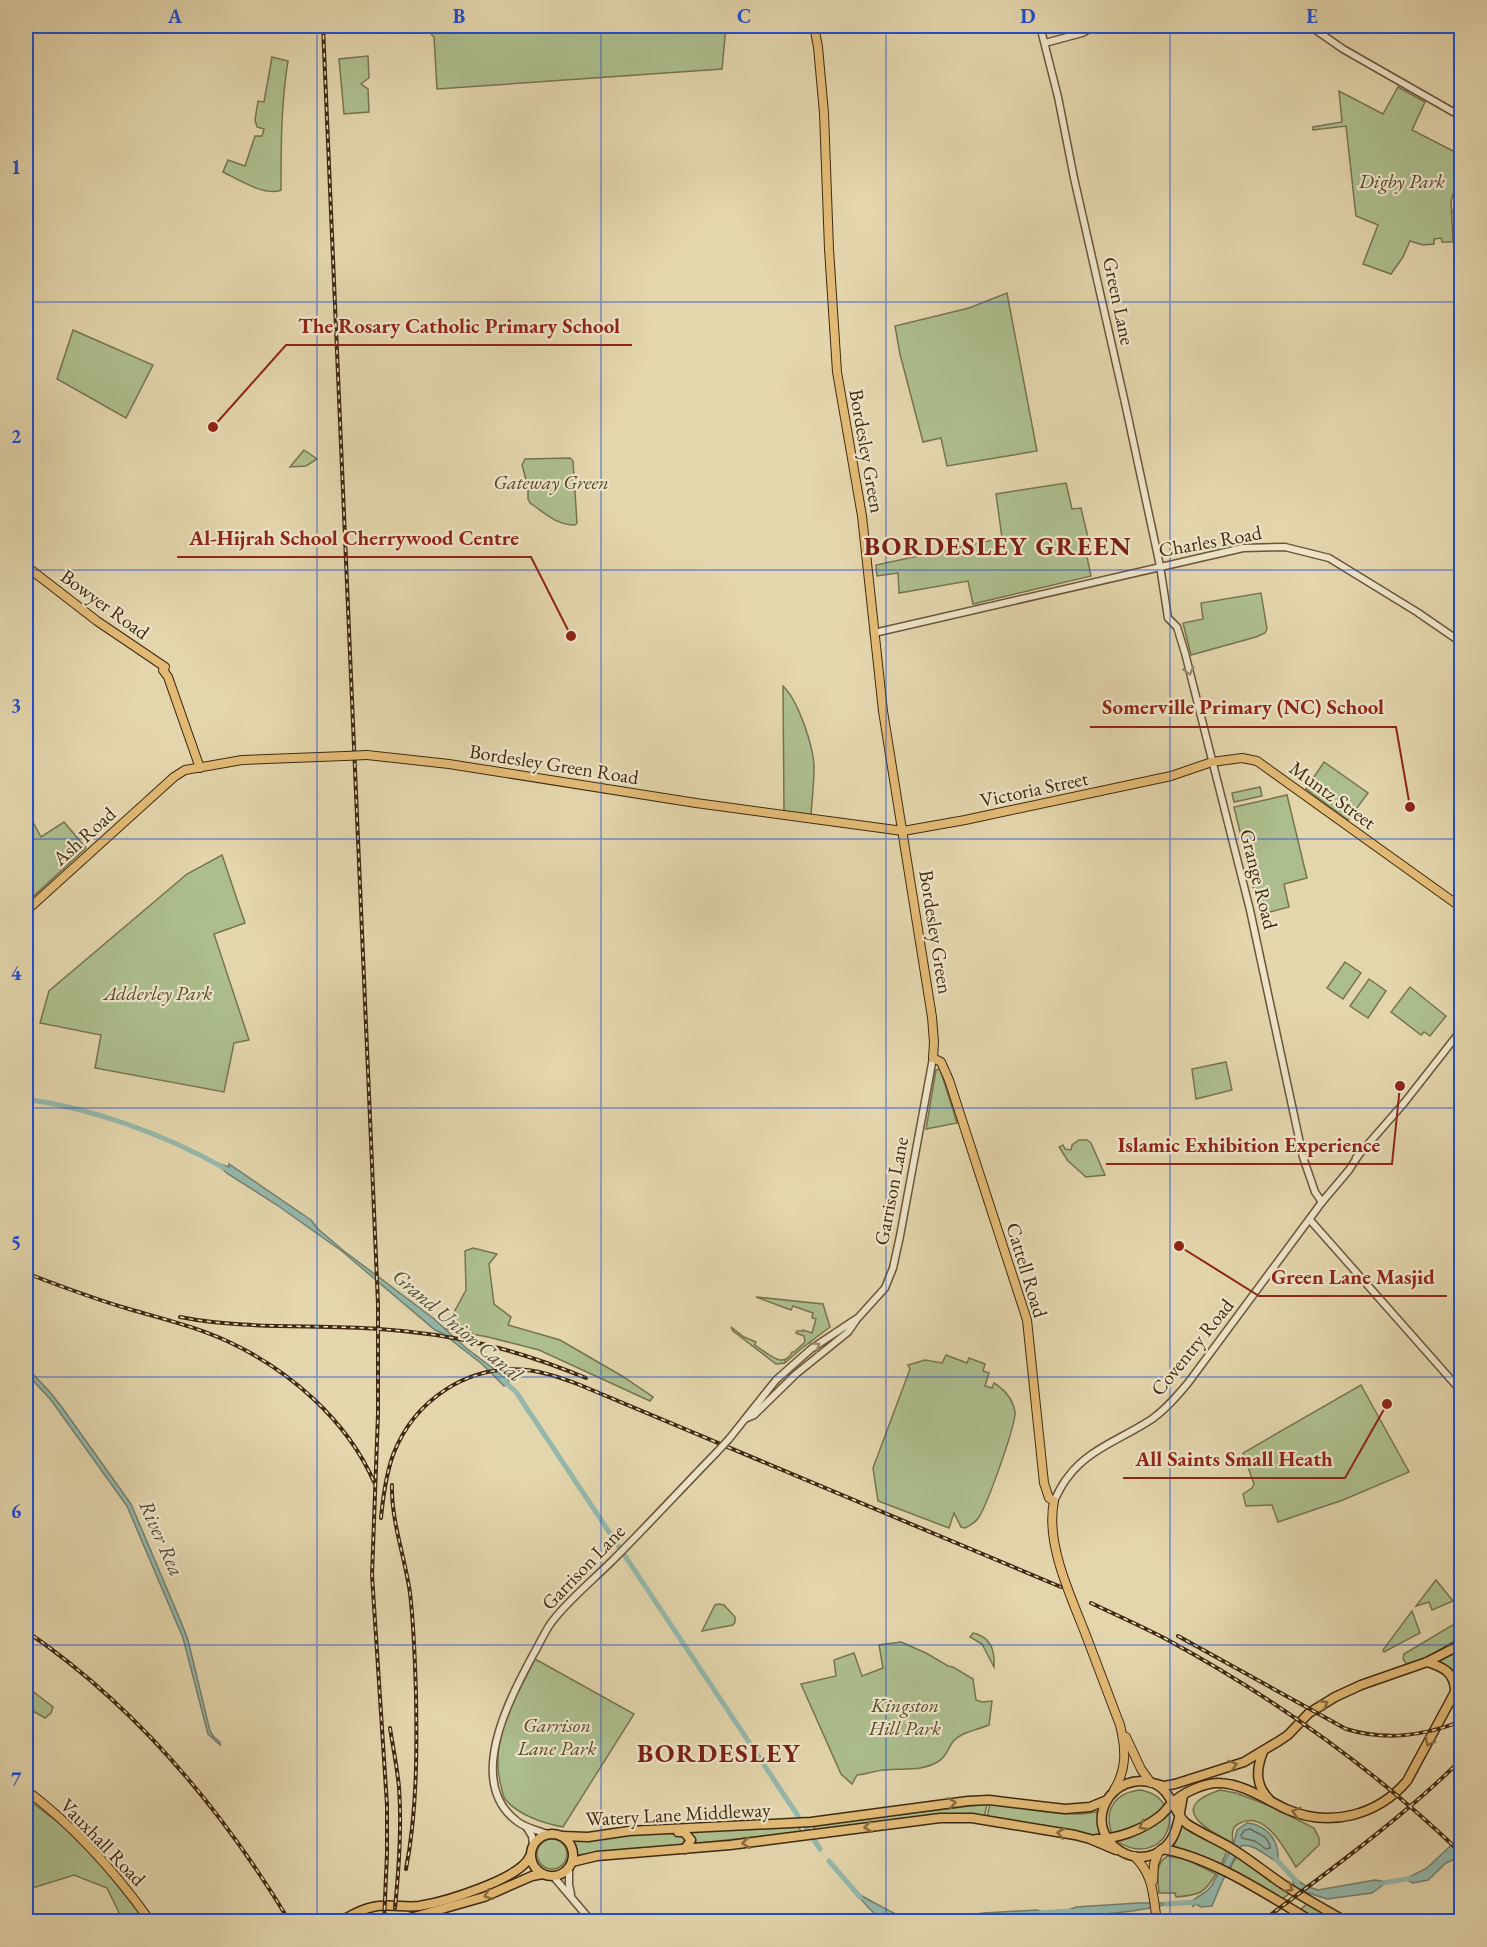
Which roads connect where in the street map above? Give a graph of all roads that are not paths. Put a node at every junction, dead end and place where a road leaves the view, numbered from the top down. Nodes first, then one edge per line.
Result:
1 (814, 26) edge
2 (1040, 26) edge
3 (1095, 26) edge
4 (1310, 26) edge
5 (1045, 43) junction
6 (1461, 117) edge
7 (1461, 184) edge
8 (1461, 268) edge
9 (26, 566) edge
10 (1160, 566) junction
11 (874, 633) junction
12 (1461, 643) edge
13 (1212, 762) junction
14 (200, 768) junction
15 (1171, 776) joint
16 (903, 831) junction
17 (1461, 908) edge
18 (26, 911) edge
19 (1461, 1029) edge
20 (933, 1058) junction
21 (1322, 1202) junction
22 (1310, 1220) junction
23 (857, 1319) junction
24 (792, 1365) junction
25 (798, 1372) junction
26 (782, 1374) junction
27 (789, 1381) junction
28 (1461, 1392) edge
29 (747, 1418) junction
30 (1054, 1501) junction
31 (1461, 1644) edge
32 (1427, 1662) junction
33 (1461, 1679) edge
34 (1455, 1690) junction
35 (1120, 1725) junction
36 (1263, 1752) junction
37 (1152, 1783) junction
38 (26, 1790) edge
39 (1183, 1796) junction
40 (1109, 1797) junction
41 (1173, 1802) junction
42 (1274, 1803) junction
43 (1179, 1814) junction
44 (527, 1827) junction
45 (654, 1830) junction
46 (547, 1834) junction
47 (562, 1836) junction
48 (1090, 1839) junction
49 (1107, 1839) junction
50 (533, 1845) junction
51 (685, 1849) junction
52 (1116, 1850) junction
53 (1160, 1850) junction
54 (530, 1856) junction
55 (1134, 1856) junction
56 (570, 1864) junction
57 (543, 1874) junction
58 (553, 1876) junction
59 (1152, 1888) junction
60 (573, 1897) junction
61 (151, 1922) edge
62 (339, 1922) edge
63 (396, 1922) edge
64 (592, 1922) edge
65 (1156, 1922) edge
66 (1313, 1922) edge
67 (1347, 1922) edge

1 - 11 main road, Bordesley Green
2 - 5 street, Green Lane
3 - 5 street
4 - 6 street
5 - 10 street, Green Lane
7 - 8 street
9 - 14 main road, Bowyer Road
10 - 11 street, Charles Road
10 - 12 street, Charles Road
10 -> 13 street, Grange Road
11 - 16 main road, Bordesley Green
13 - 15 main road, Muntz Street
13 - 17 main road, Muntz Street
13 - 21 street, Grange Road
14 - 16 main road, Bordesley Green Road, bridge
14 - 18 main road, Ash Road
15 - 16 main road, Victoria Street
16 - 20 main road, Bordesley Green
19 - 21 street, Coventry Road
20 - 23 street, Garrison Lane
20 - 30 main road, Cattell Road
21 - 22 street, Coventry Road
22 - 28 street
22 - 30 street, Coventry Road
24 -> 23 street, Garrison Lane
23 - 25 street, Garrison Lane
24 - 25 street
24 - 26 street, Garrison Lane
25 - 27 street, Garrison Lane
26 - 27 street
26 - 29 street, Garrison Lane
27 - 29 street, Garrison Lane
29 - 44 street, Garrison Lane, bridge
30 - 35 main road, Coventry Road
31 - 32 highway
32 - 34 highway
36 -> 32 highway
33 - 34 highway
34 -> 42 highway
35 - 37 main road, Coventry Road
35 - 40 main road, Coventry Road
37 -> 36 highway
36 - 42 highway
37 - 40 highway
37 - 41 highway
38 - 61 main road, Vauxhall Road
39 - 41 highway
39 - 42 highway
39 - 43 highway
45 -> 40 highway, Watery Lane Middleway
40 - 49 highway
41 - 43 highway
41 -> 49 highway
43 - 53 highway
43 -> 67 highway
44 - 46 street, Garrison Lane
44 - 50 street
45 - 47 highway, Watery Lane Middleway
45 - 51 highway
46 - 47 highway
46 - 50 highway
47 - 56 highway
48 - 49 highway
48 -> 51 highway, Watery Lane Middleway
48 - 52 highway
49 - 52 highway
50 - 54 highway
51 - 56 highway, Watery Lane Middleway
52 - 55 highway
53 - 55 highway
53 - 59 main road
53 - 66 highway
54 - 57 highway
54 - 62 highway
55 - 59 main road
56 - 58 highway
56 - 60 street
57 - 58 highway
57 -> 63 highway
58 - 60 street
59 - 65 main road
60 - 64 street

